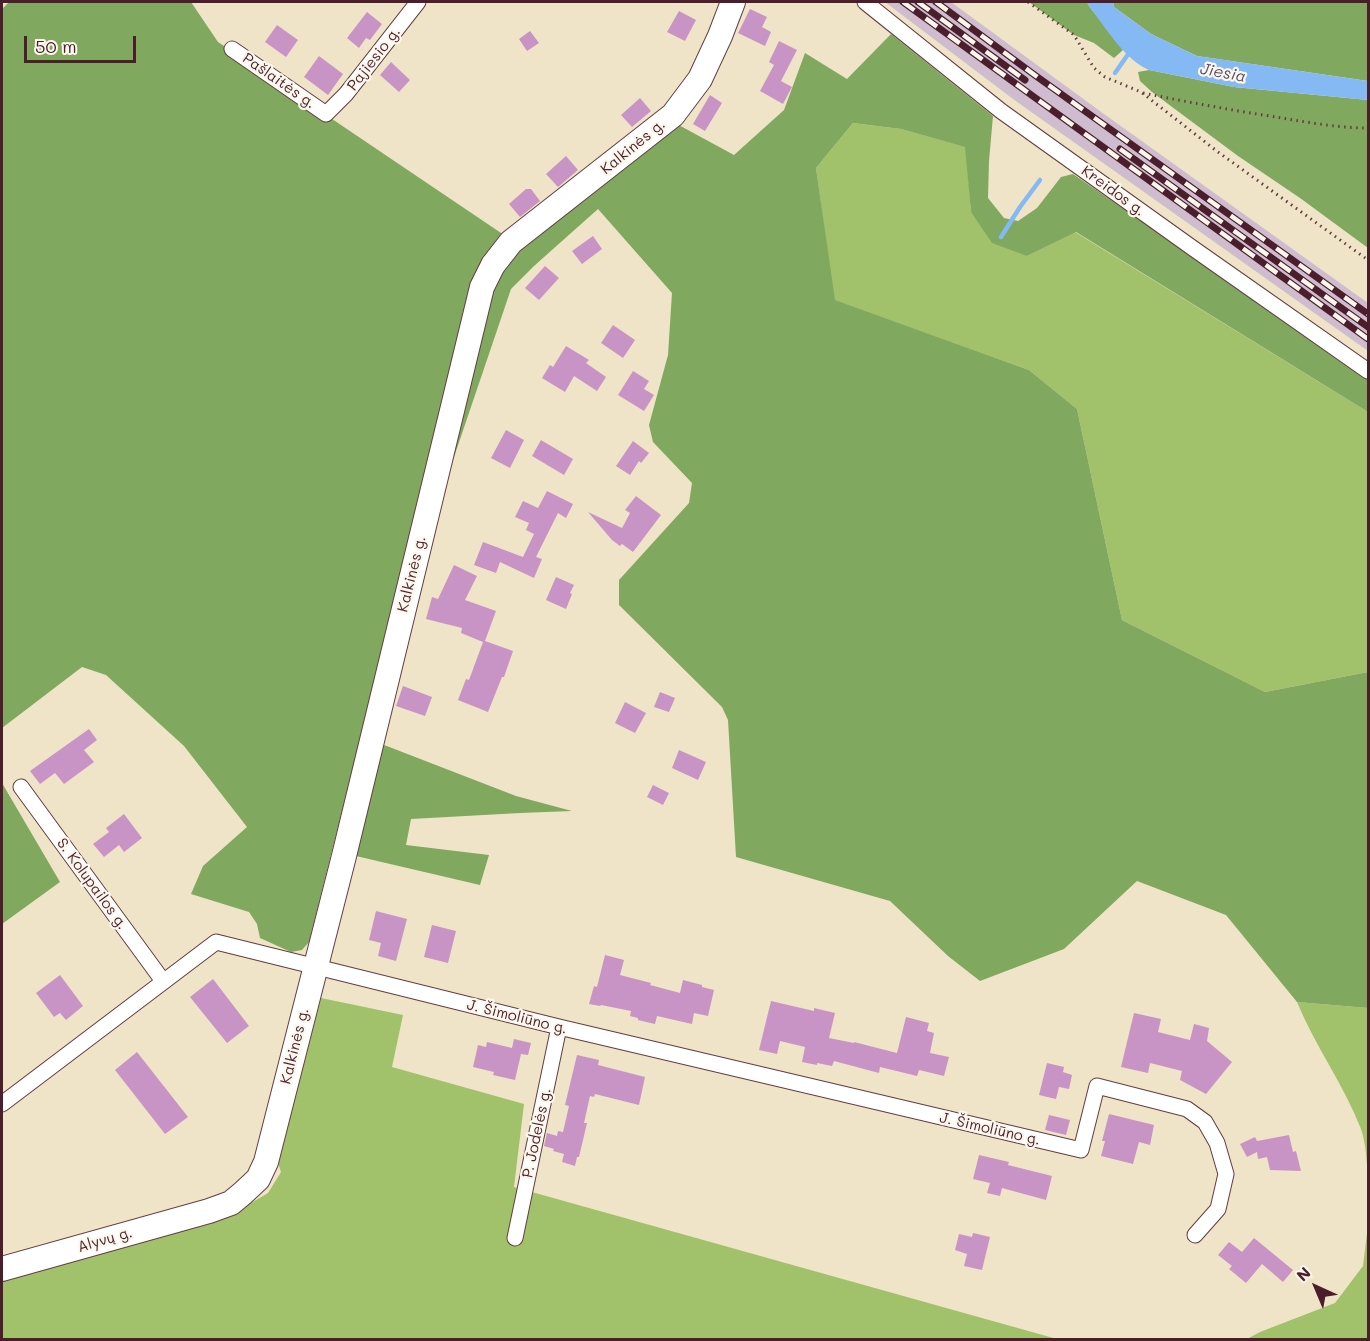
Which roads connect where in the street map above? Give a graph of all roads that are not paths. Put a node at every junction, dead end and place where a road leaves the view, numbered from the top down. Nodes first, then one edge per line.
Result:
1 (418, 2) edge
2 (733, 2) edge
3 (865, 2) edge
4 (232, 49) dead end
5 (326, 114) joint
6 (1368, 371) edge
7 (21, 787) dead end
8 (315, 967) junction
9 (163, 981) junction
10 (559, 1027) junction
11 (2, 1104) edge
12 (208, 1211) joint
13 (1195, 1235) dead end
14 (515, 1238) dead end
15 (2, 1269) edge

1 - 5 street, Pajiesio g.
2 - 8 main road, Kalkinės g.
3 - 6 street, Kreidos g.
4 - 5 street, Pašlaitės g.
7 - 9 street, S. Kolupailos g.
8 - 9 street, J. Šimoliūno g.
8 - 10 street, J. Šimoliūno g.
8 - 12 main road, Kalkinės g.
9 - 11 street, J. Šimoliūno g.
10 - 13 street, J. Šimoliūno g.
10 - 14 street, P. Jodelės g.
12 - 15 main road, Alyvų g.

